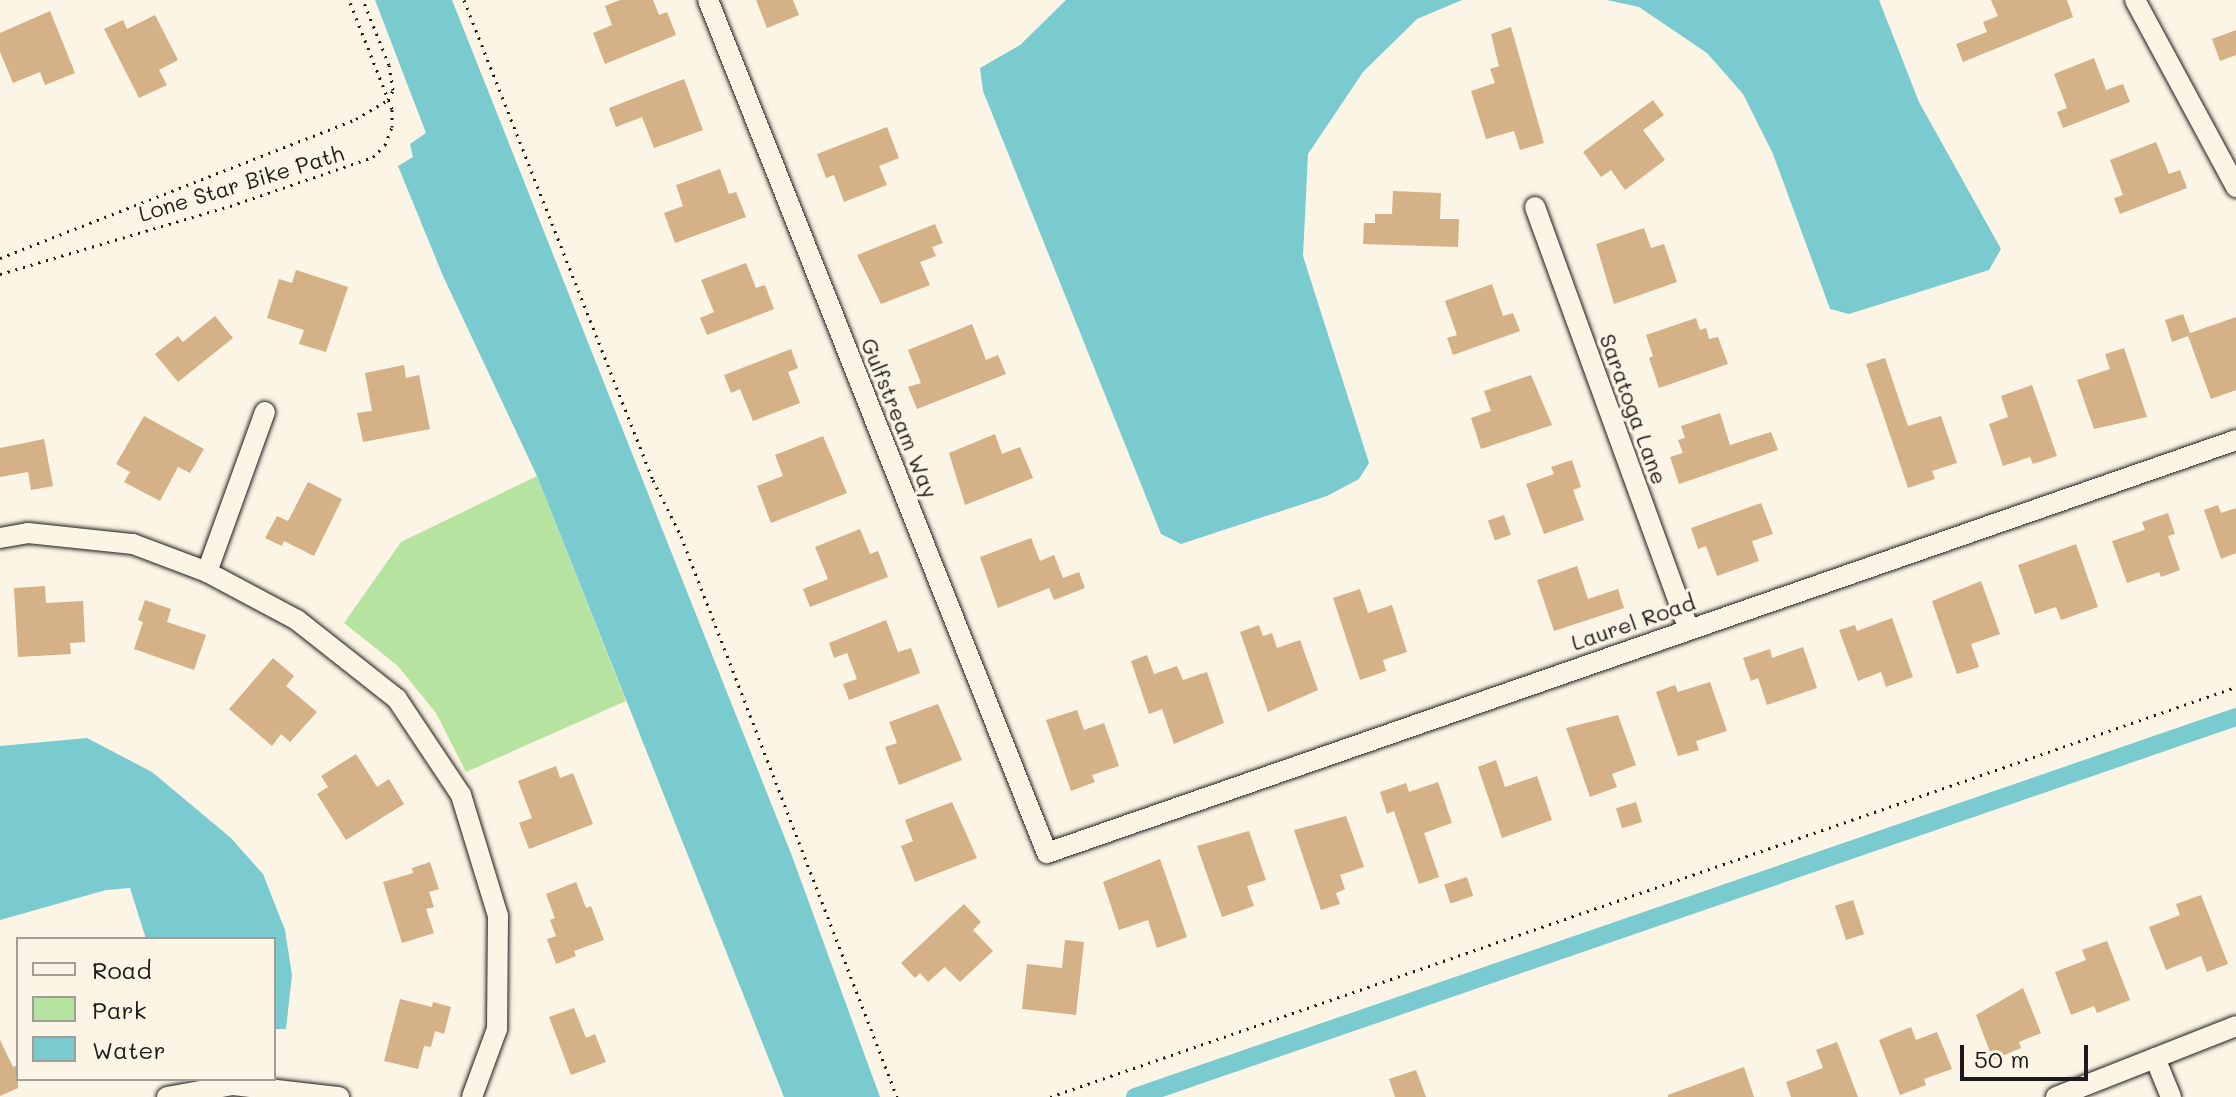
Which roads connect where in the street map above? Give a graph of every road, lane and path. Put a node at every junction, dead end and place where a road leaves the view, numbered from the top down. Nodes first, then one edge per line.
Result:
1 (349, 0) edge
2 (363, 0) edge
3 (464, 0) edge
4 (708, 0) edge
5 (2135, 0) edge
6 (388, 100) junction
7 (2236, 187) edge
8 (1535, 207) dead end
9 (0, 258) edge
10 (0, 274) edge
11 (265, 412) dead end
12 (2236, 440) edge
13 (0, 538) edge
14 (207, 572) junction
15 (1688, 627) junction
16 (2236, 687) edge
17 (1047, 853) joint
18 (2236, 1026) edge
19 (2155, 1058) junction
20 (167, 1097) edge
21 (339, 1097) edge
22 (472, 1097) edge
23 (897, 1097) edge
24 (1050, 1097) edge
25 (2056, 1097) edge
26 (2171, 1097) edge

1 - 6 path, Lone Star Bike Path
2 - 6 path
3 - 23 path
4 - 17 street, Gulfstream Way
5 - 7 street
6 - 9 path
6 - 10 path, Lone Star Bike Path
8 - 15 street, Saratoga Lane
11 - 14 street
12 - 15 street, Laurel Road
13 - 14 street
14 - 22 street
15 - 17 street, Laurel Road
16 - 24 path
18 - 19 street
19 - 25 street
19 - 26 street
20 - 21 street

